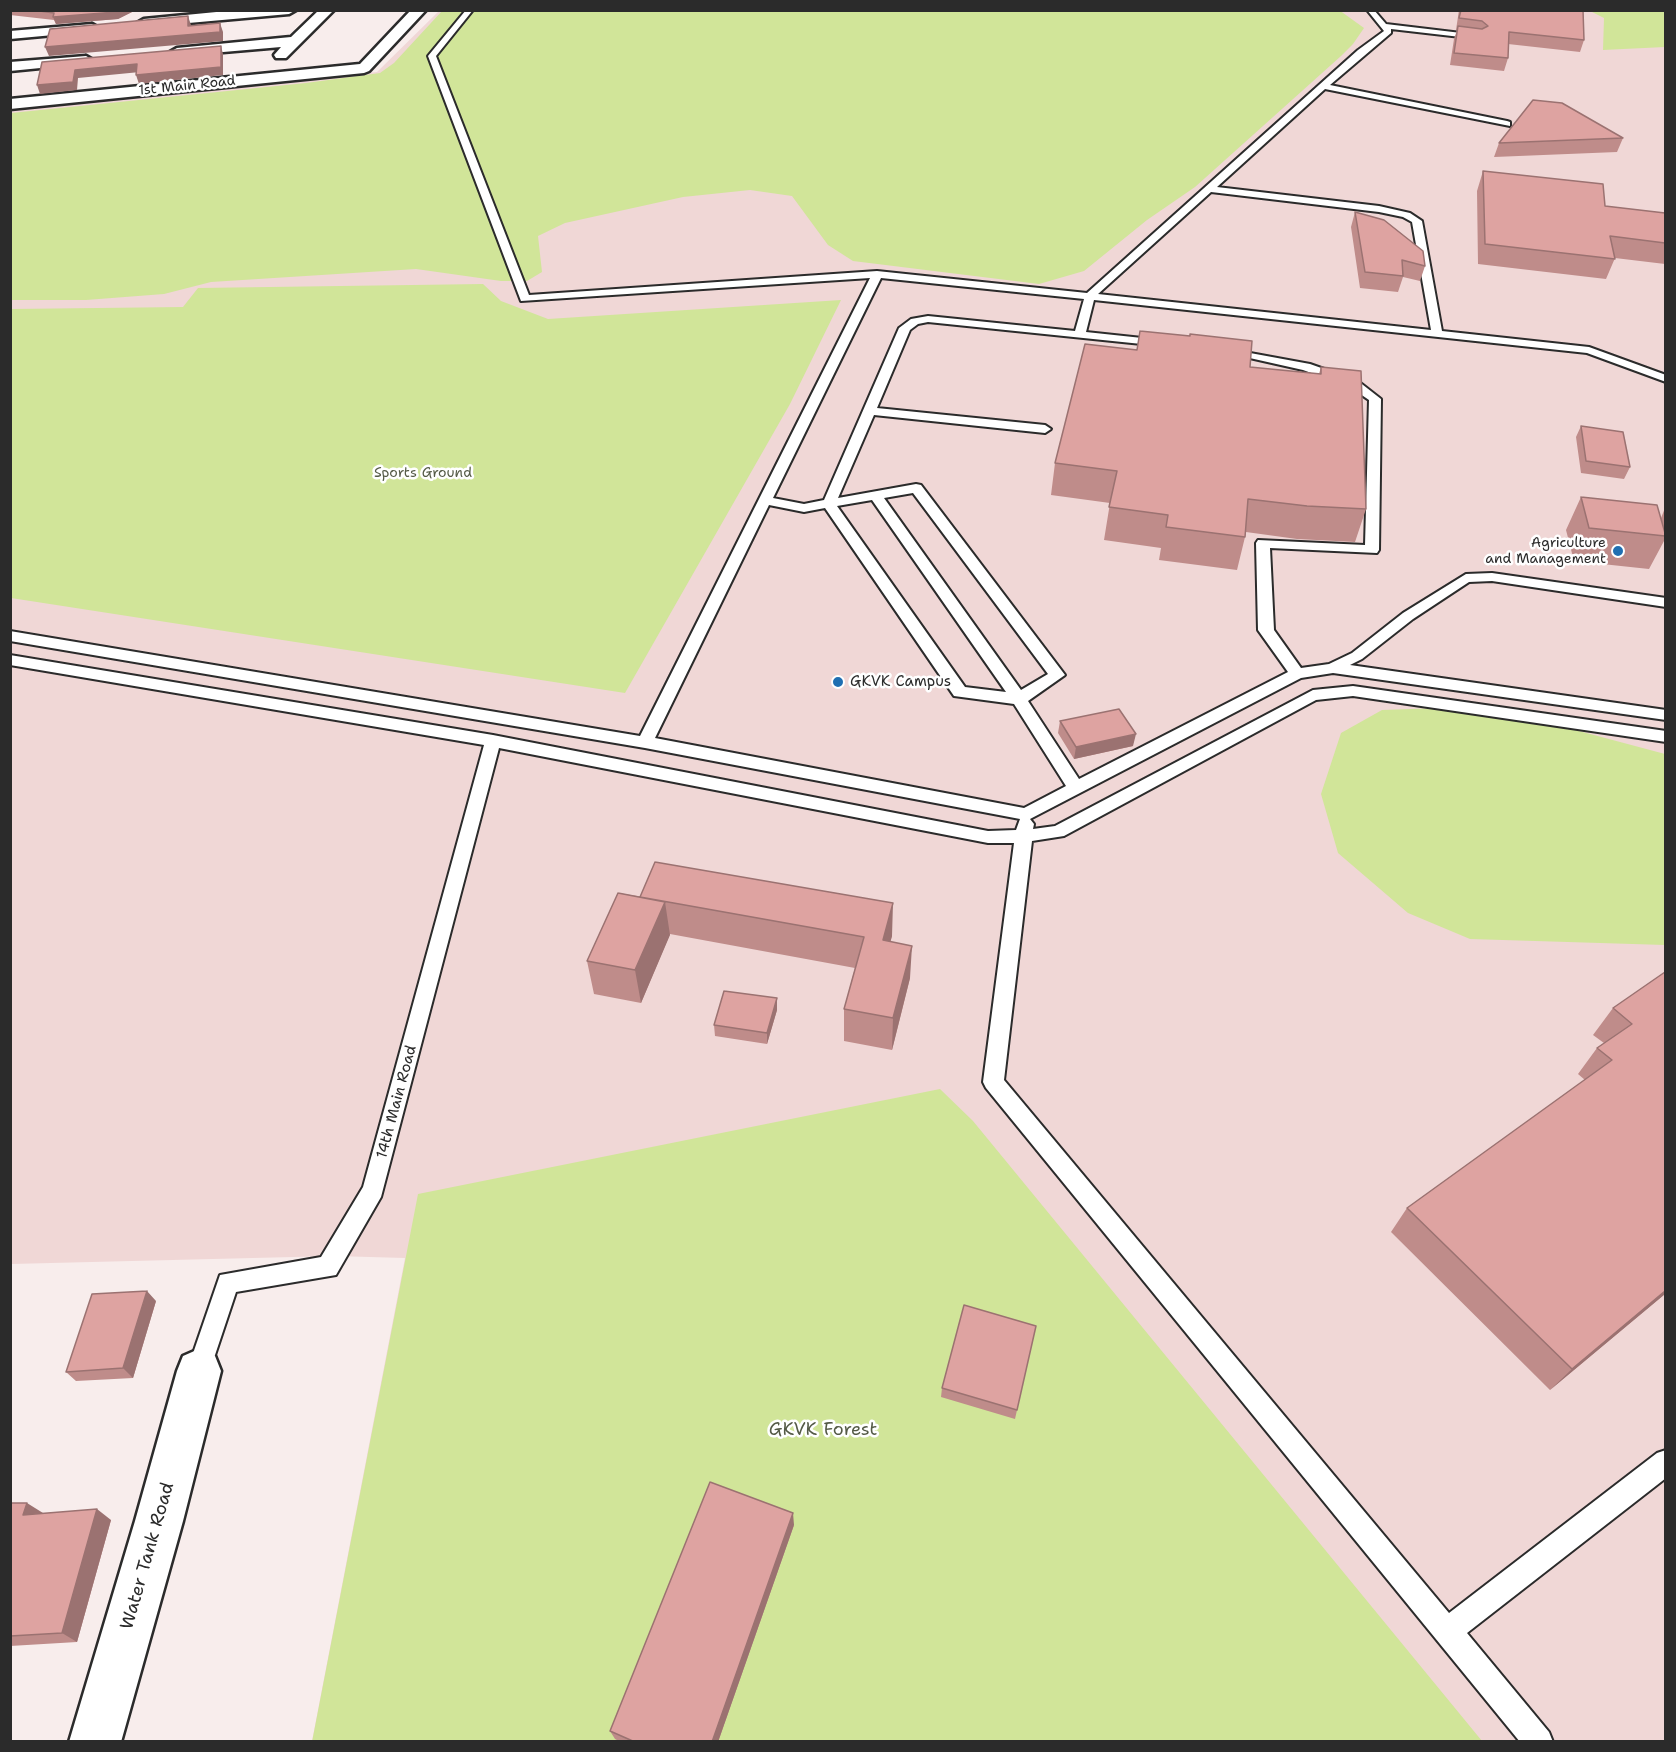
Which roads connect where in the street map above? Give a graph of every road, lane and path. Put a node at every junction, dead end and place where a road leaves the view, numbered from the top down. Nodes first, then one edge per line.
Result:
1 (184, 10) edge
2 (289, 10) edge
3 (327, 10) edge
4 (419, 10) edge
5 (470, 10) edge
6 (1370, 10) edge
7 (89, 15) edge
8 (158, 22) junction
9 (134, 24) edge
10 (111, 26) edge
11 (1384, 26) junction
12 (54, 31) junction
13 (10, 35) edge
14 (1478, 37) edge
15 (296, 41) junction
16 (165, 53) edge
17 (106, 58) edge
18 (10, 67) edge
19 (257, 79) junction
20 (1323, 86) junction
21 (10, 105) edge
22 (1507, 124) dead end
23 (1208, 189) junction
24 (877, 274) junction
25 (1090, 296) junction
26 (1437, 333) junction
27 (1079, 335) junction
28 (1170, 344) edge
29 (1215, 349) edge
30 (1665, 379) edge
31 (869, 411) junction
32 (1045, 429) dead end
33 (875, 495) junction
34 (765, 500) junction
35 (829, 504) junction
36 (1665, 603) edge
37 (10, 636) edge
38 (10, 660) edge
39 (1333, 668) junction
40 (1297, 674) junction
41 (1019, 699) junction
42 (1665, 715) edge
43 (1665, 736) edge
44 (493, 741) junction
45 (645, 742) junction
46 (1077, 788) junction
47 (1025, 825) junction
48 (199, 1371) joint
49 (1665, 1462) edge
50 (1448, 1631) junction
51 (95, 1742) edge
52 (1539, 1742) edge

1 - 8 street
2 - 8 street
3 - 15 street
4 - 19 street, 1st Main Road
5 - 24 lane
6 - 11 lane
7 - 12 street
8 - 9 street
10 - 12 street
11 - 14 lane
11 - 20 lane
12 - 13 street
15 - 16 street
15 - 19 street
17 - 18 street
19 - 21 street, 1st Main Road
20 - 22 lane
20 - 23 lane
23 - 25 lane
23 - 26 lane
24 - 25 lane
24 - 34 lane
25 - 26 lane
25 - 27 lane
26 - 30 lane
27 - 28 lane
27 - 31 lane
29 - 40 lane
31 - 32 lane
31 - 35 lane
33 - 35 lane
33 - 41 lane
33 - 41 lane
34 - 35 lane
34 - 45 lane
35 - 41 lane
36 - 39 lane
37 - 45 lane
38 - 44 lane
39 - 40 lane
39 - 42 lane
40 - 46 lane
41 - 46 lane
43 - 47 lane
44 - 47 lane
44 - 48 lane, 14th Main Road
45 - 47 lane
46 - 47 lane
47 - 50 lane
48 - 51 street, Water Tank Road
49 - 50 lane
50 - 52 lane

